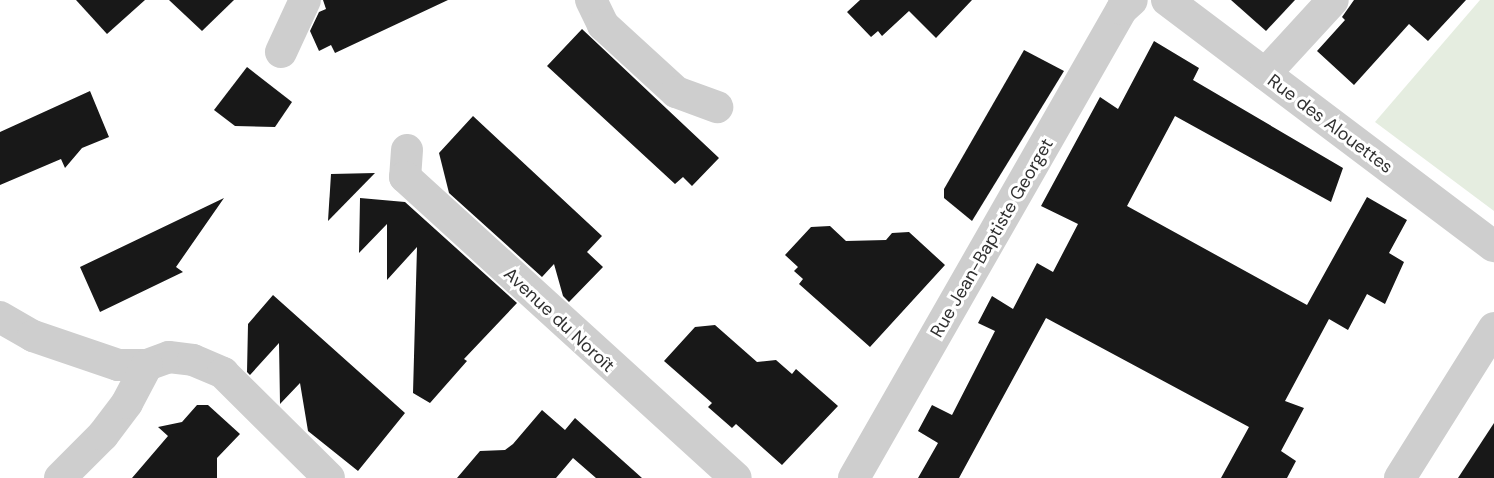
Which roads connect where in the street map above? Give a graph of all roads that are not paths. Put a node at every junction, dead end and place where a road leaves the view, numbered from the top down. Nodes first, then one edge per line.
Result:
1 (305, 0) edge
2 (591, 0) edge
3 (1132, 0) edge
4 (1167, 0) edge
5 (1333, 0) edge
6 (281, 52) dead end
7 (1265, 74) junction
8 (717, 107) dead end
9 (407, 150) dead end
10 (1494, 246) edge
11 (0, 316) edge
12 (1491, 341) edge
13 (147, 365) junction
14 (60, 478) edge
15 (329, 478) edge
16 (736, 478) edge
17 (854, 478) edge
18 (1400, 478) edge

1 - 6 street
2 - 8 street
3 - 17 street, Rue Jean-Baptiste Georget
4 - 7 street, Rue des Alouettes
5 - 7 street
7 - 10 street, Rue des Alouettes
9 - 16 street, Avenue du Noroît
11 - 13 street
12 - 18 street
13 - 14 street
13 - 15 street

